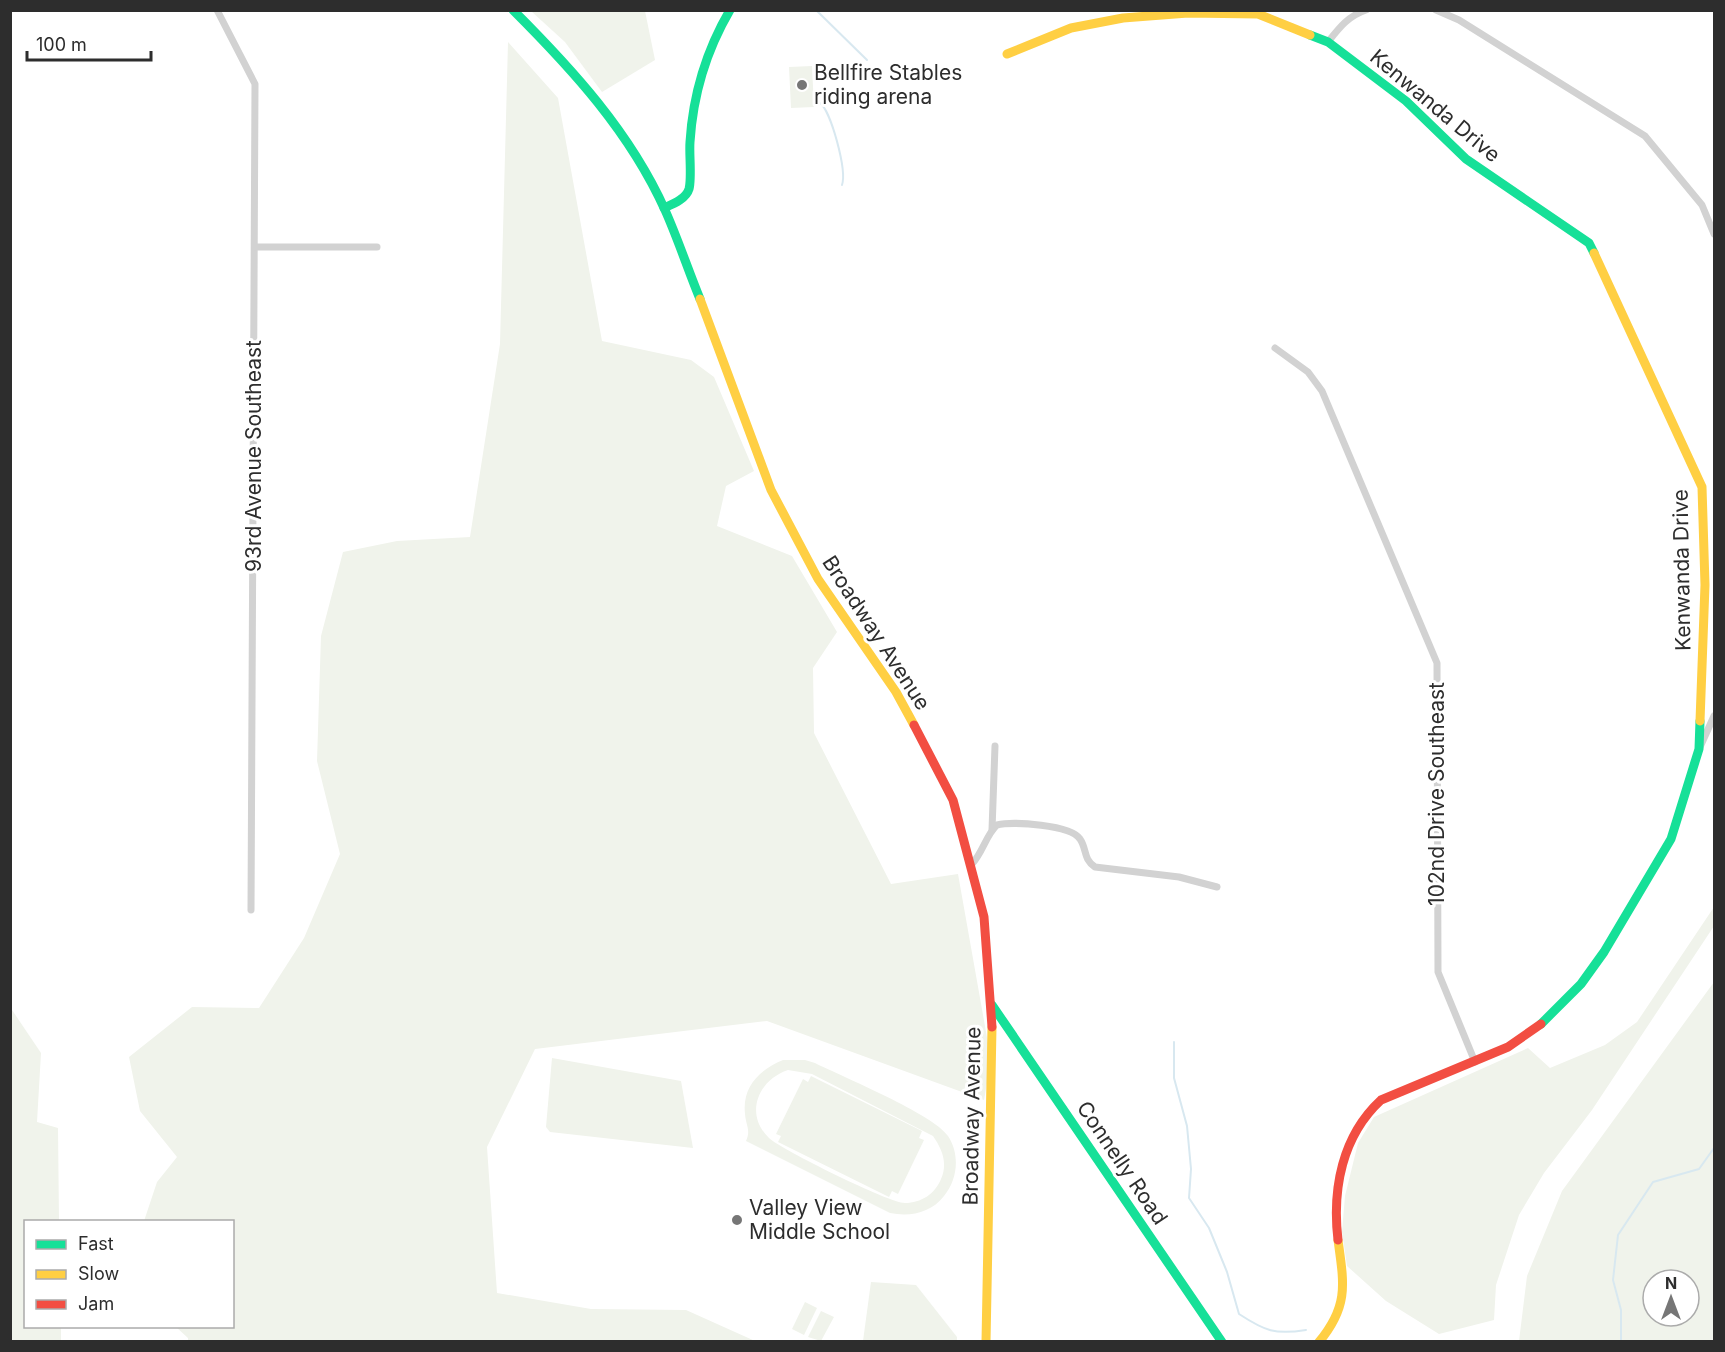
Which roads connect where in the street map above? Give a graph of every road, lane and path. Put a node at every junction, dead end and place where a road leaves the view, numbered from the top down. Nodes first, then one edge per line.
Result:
1 (217, 10) edge
2 (513, 10) edge
3 (730, 10) edge
4 (1366, 10) edge
5 (1436, 10) edge
6 (1328, 42) junction
7 (1007, 54) dead end
8 (664, 208) junction
9 (1714, 234) edge
10 (256, 247) junction
11 (377, 247) dead end
12 (1275, 348) dead end
13 (1714, 716) edge
14 (995, 746) dead end
15 (1699, 749) junction
16 (992, 830) junction
17 (972, 864) junction
18 (1217, 887) dead end
19 (251, 910) dead end
20 (992, 1005) junction
21 (1475, 1062) junction
22 (986, 1341) edge
23 (1222, 1341) edge
24 (1319, 1341) edge

1 - 10 street, 93rd Avenue Southeast
2 - 8 street, Broadway Avenue
3 - 8 street
4 - 6 street
5 - 9 street
6 - 7 street, Kenwanda Drive
6 - 15 street, Kenwanda Drive
8 - 17 street, Broadway Avenue
10 - 11 street
10 - 19 street, 93rd Avenue Southeast
12 - 21 street, 102nd Drive Southeast
13 - 15 street
14 - 16 street
15 - 21 street, Kenwanda Drive
16 - 17 street
16 - 18 street
17 - 20 street, Broadway Avenue
20 - 22 street, Broadway Avenue
20 - 23 street, Connelly Road
21 - 24 street, Kenwanda Drive

